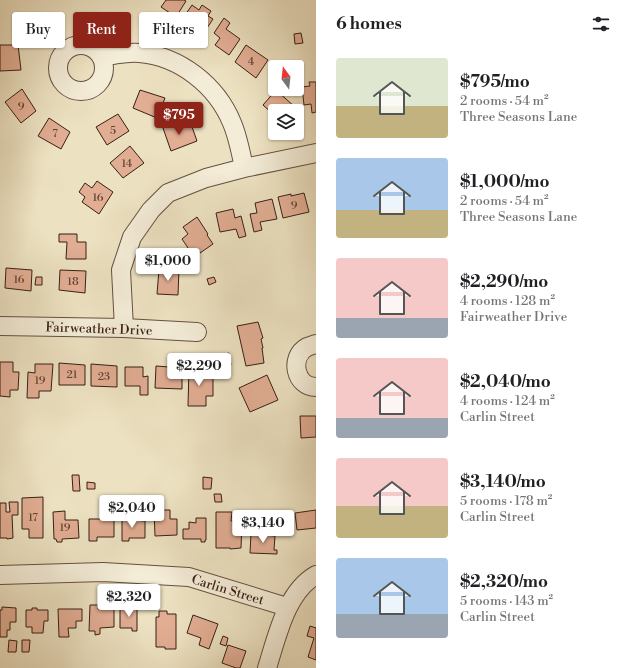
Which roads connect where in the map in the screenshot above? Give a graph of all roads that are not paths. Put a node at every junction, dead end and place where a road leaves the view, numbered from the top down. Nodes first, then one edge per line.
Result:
1 (102, 57) dead end
2 (316, 153) edge
3 (244, 168) junction
4 (0, 326) edge
5 (124, 328) junction
6 (197, 332) dead end
7 (316, 344) edge
8 (316, 387) edge
9 (0, 575) edge
10 (316, 575) edge
11 (287, 607) junction
12 (267, 668) edge

1 - 3 street
2 - 3 street
3 - 5 street
4 - 5 street, Fairweather Drive
5 - 6 street, Fairweather Drive
7 - 8 street
9 - 11 street, Carlin Street
10 - 11 street
11 - 12 street

